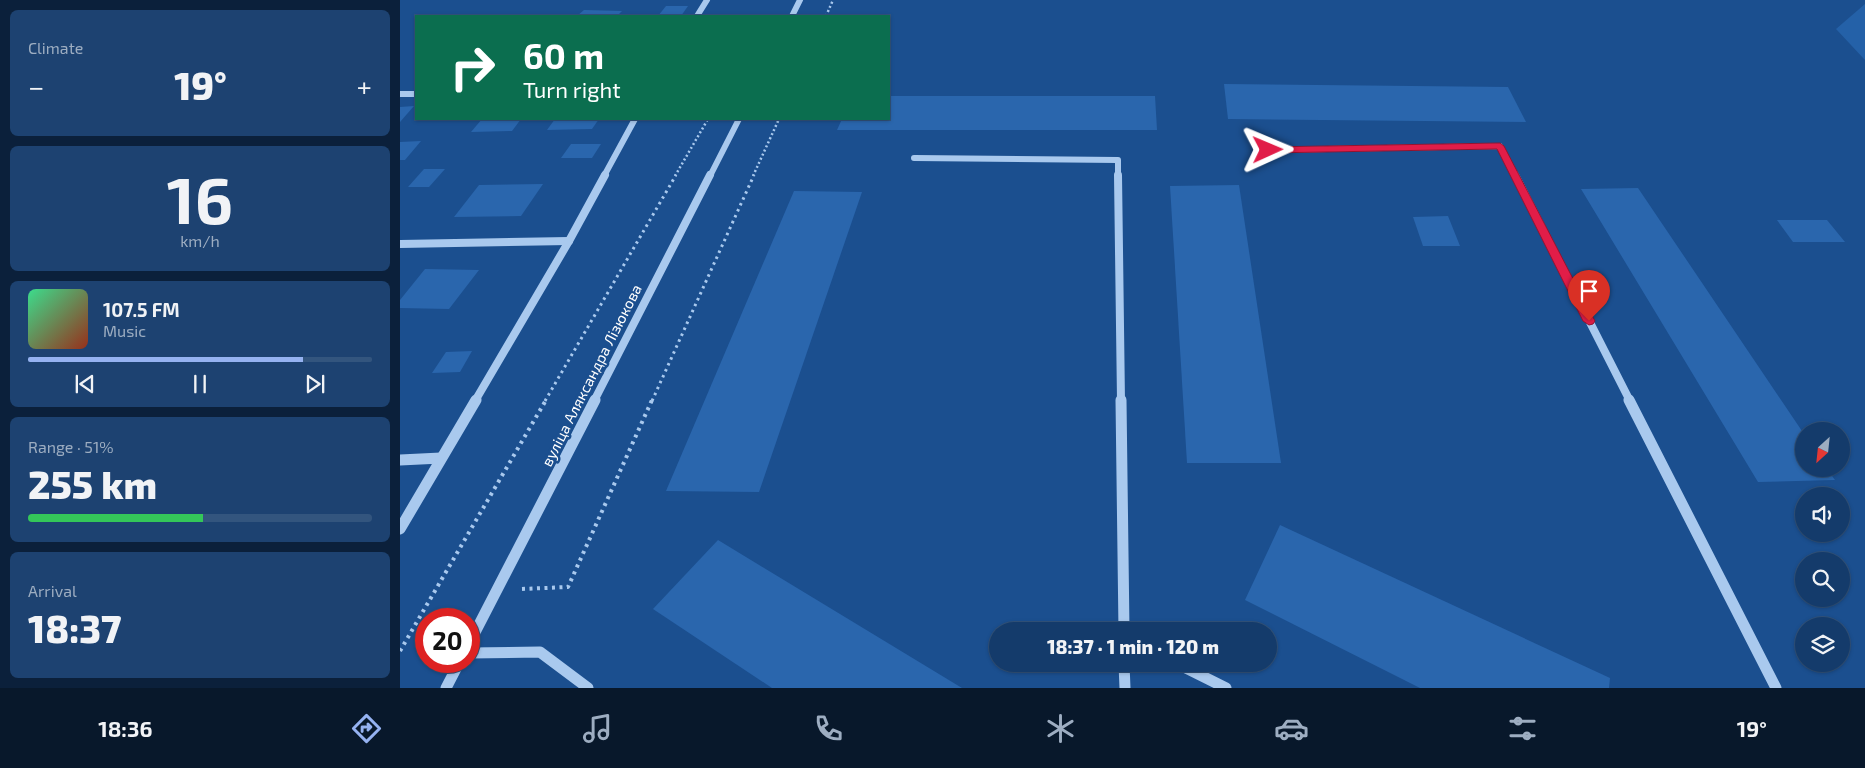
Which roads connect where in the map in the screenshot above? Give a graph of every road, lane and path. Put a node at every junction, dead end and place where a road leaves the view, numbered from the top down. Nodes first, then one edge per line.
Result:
1 (699, 0) edge
2 (707, 0) edge
3 (800, 0) edge
4 (833, 0) edge
5 (698, 15) edge
6 (792, 15) edge
7 (826, 15) edge
8 (400, 94) edge
9 (415, 94) edge
10 (634, 120) edge
11 (707, 120) edge
12 (738, 120) edge
13 (779, 120) edge
14 (1268, 150) dead end
15 (914, 158) dead end
16 (569, 241) junction
17 (400, 244) edge
18 (441, 458) junction
19 (400, 460) edge
20 (400, 530) edge
21 (497, 590) junction
22 (1124, 622) edge
23 (480, 623) edge
24 (400, 651) edge
25 (480, 653) edge
26 (1124, 672) edge
27 (1194, 672) edge
28 (454, 673) edge
29 (446, 688) edge
30 (588, 688) edge
31 (1125, 688) edge
32 (1226, 688) edge
33 (1776, 688) edge

1 - 2 street
2 - 5 street
3 - 6 street
4 - 7 path
8 - 9 street
10 - 16 street
11 - 24 path
12 - 21 street, вуліца Аляксандра Лізюкова
13 - 21 path
14 - 33 street
15 - 22 lane
16 - 17 street
16 - 18 street
18 - 19 street
18 - 20 street
21 - 23 street, вуліца Аляксандра Лізюкова
25 - 30 street
26 - 31 street
27 - 32 street
28 - 29 street

